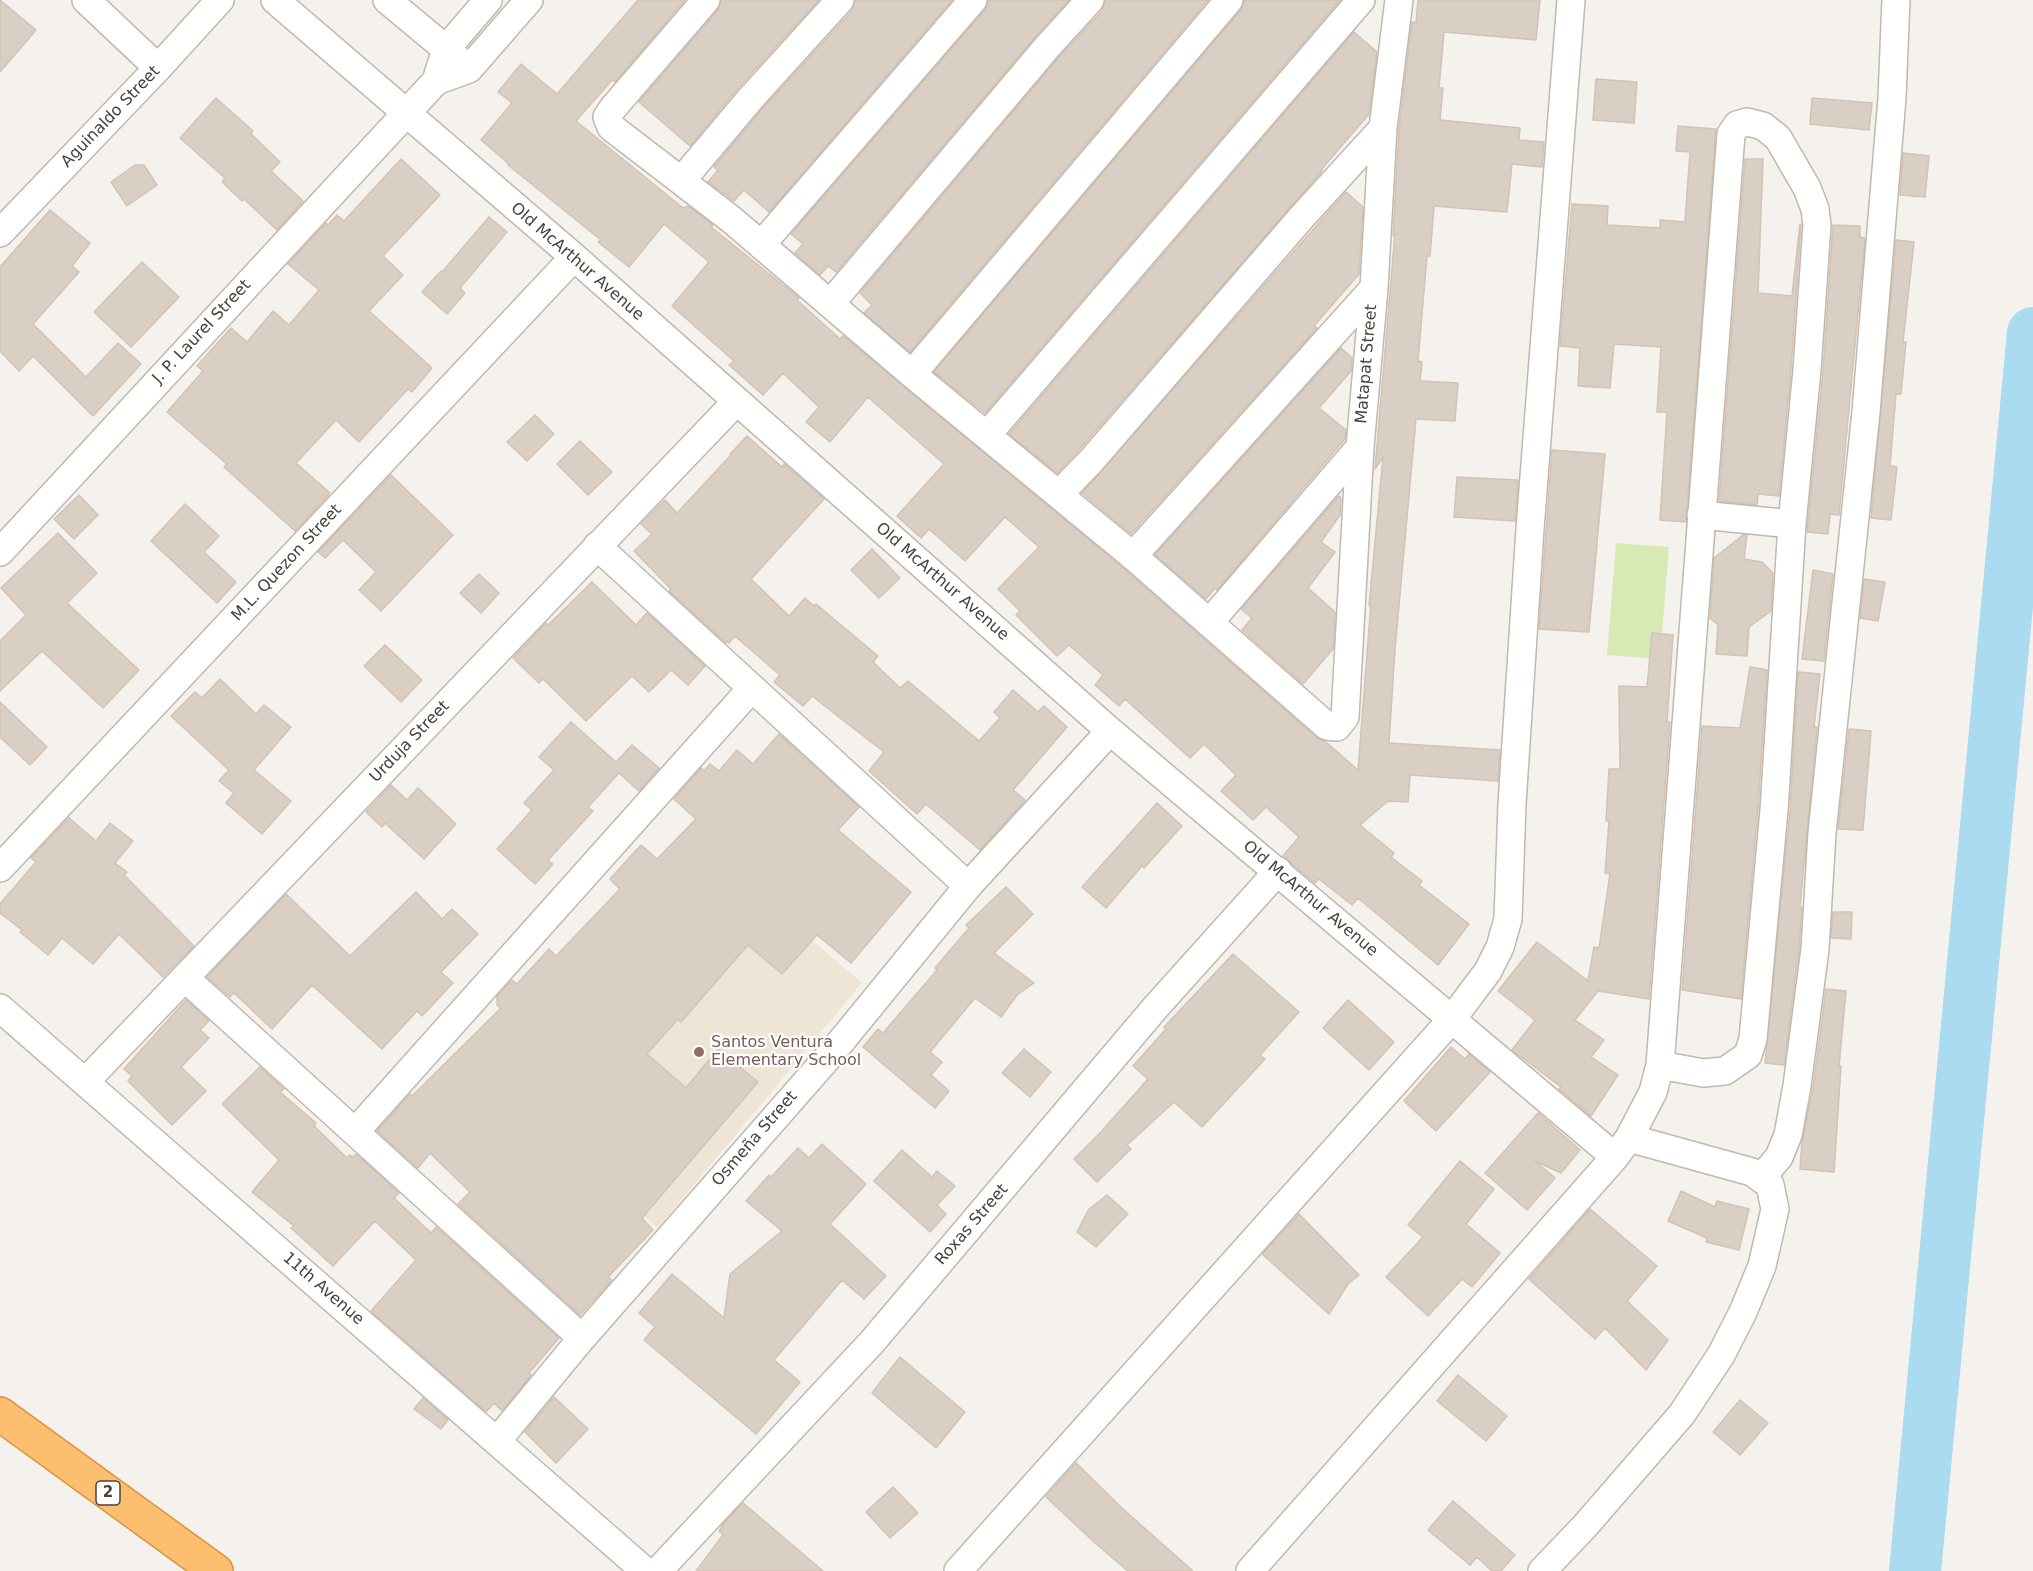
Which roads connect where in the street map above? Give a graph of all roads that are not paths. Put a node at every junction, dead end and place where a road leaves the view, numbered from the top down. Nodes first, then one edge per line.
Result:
1 (86, 0) edge
2 (220, 0) edge
3 (275, 0) edge
4 (387, 0) edge
5 (488, 0) edge
6 (529, 0) edge
7 (706, 0) edge
8 (840, 0) edge
9 (973, 0) edge
10 (1090, 0) edge
11 (1229, 0) edge
12 (1361, 0) edge
13 (1571, 0) edge
14 (1896, 0) edge
15 (1396, 2) edge
16 (446, 48) junction
17 (158, 68) junction
18 (469, 69) junction
19 (436, 81) junction
20 (405, 114) junction
21 (1383, 128) junction
22 (682, 180) junction
23 (0, 233) edge
24 (761, 245) junction
25 (574, 257) junction
26 (1374, 288) junction
27 (830, 304) junction
28 (912, 374) junction
29 (736, 402) junction
30 (987, 435) junction
31 (1360, 447) junction
32 (1059, 494) junction
33 (1701, 516) junction
34 (1792, 524) junction
35 (597, 546) junction
36 (0, 552) edge
37 (1133, 556) junction
38 (1209, 623) junction
39 (751, 689) junction
40 (1110, 731) junction
41 (0, 868) edge
42 (1278, 871) junction
43 (968, 886) junction
44 (185, 978) junction
45 (0, 1008) edge
46 (1452, 1019) junction
47 (1660, 1065) junction
48 (85, 1082) junction
49 (355, 1132) junction
50 (1622, 1148) junction
51 (1761, 1178) junction
52 (582, 1338) junction
53 (0, 1414) edge
54 (497, 1441) junction
55 (216, 1571) edge
56 (645, 1571) edge
57 (658, 1571) edge
58 (958, 1571) edge
59 (1250, 1571) edge
60 (1542, 1571) edge

1 - 17 street
2 - 17 street, Aguinaldo Street
3 - 20 street, Old McArthur Avenue
4 - 16 street
5 - 16 street
6 - 18 street
7 - 22 street
8 - 22 street
9 - 24 street
10 - 27 street
11 - 28 street
12 - 30 street
13 - 46 street
14 - 51 street
15 - 21 street, Matapat Street
16 - 18 street
16 - 19 street
17 - 23 street, Aguinaldo Street
18 - 19 street
19 - 20 street, J. P. Laurel Street
20 - 25 street, Old McArthur Avenue
20 - 36 street, J. P. Laurel Street
21 - 26 street, Matapat Street
21 - 32 street
22 - 24 street
24 - 27 street
25 - 29 street, Old McArthur Avenue
25 - 41 street, M.L. Quezon Street
26 - 31 street, Matapat Street
26 - 37 street
27 - 28 street
28 - 30 street
29 - 35 street, Urduja Street
29 - 40 street, Old McArthur Avenue
30 - 32 street
31 - 38 street
31 - 38 street, Matapat Street
32 - 37 street
33 - 34 street
33 - 34 street
33 - 47 street
34 - 47 street
35 - 39 street
35 - 44 street, Urduja Street
37 - 38 street
39 - 43 street
39 - 49 street
40 - 42 street, Old McArthur Avenue
40 - 43 street, Osmeña Street
42 - 46 street, Old McArthur Avenue
42 - 57 street, Roxas Street
43 - 52 street, Osmeña Street
44 - 48 street, Urduja Street
44 - 49 street
45 - 48 street, 11th Avenue
46 - 50 street, Old McArthur Avenue
46 - 58 street
47 - 50 street
48 - 54 street, 11th Avenue
49 - 52 street
50 - 51 street
50 - 59 street
51 - 60 street
52 - 54 street, Osmeña Street
53 - 55 highway, 2
54 - 56 street, 11th Avenue

